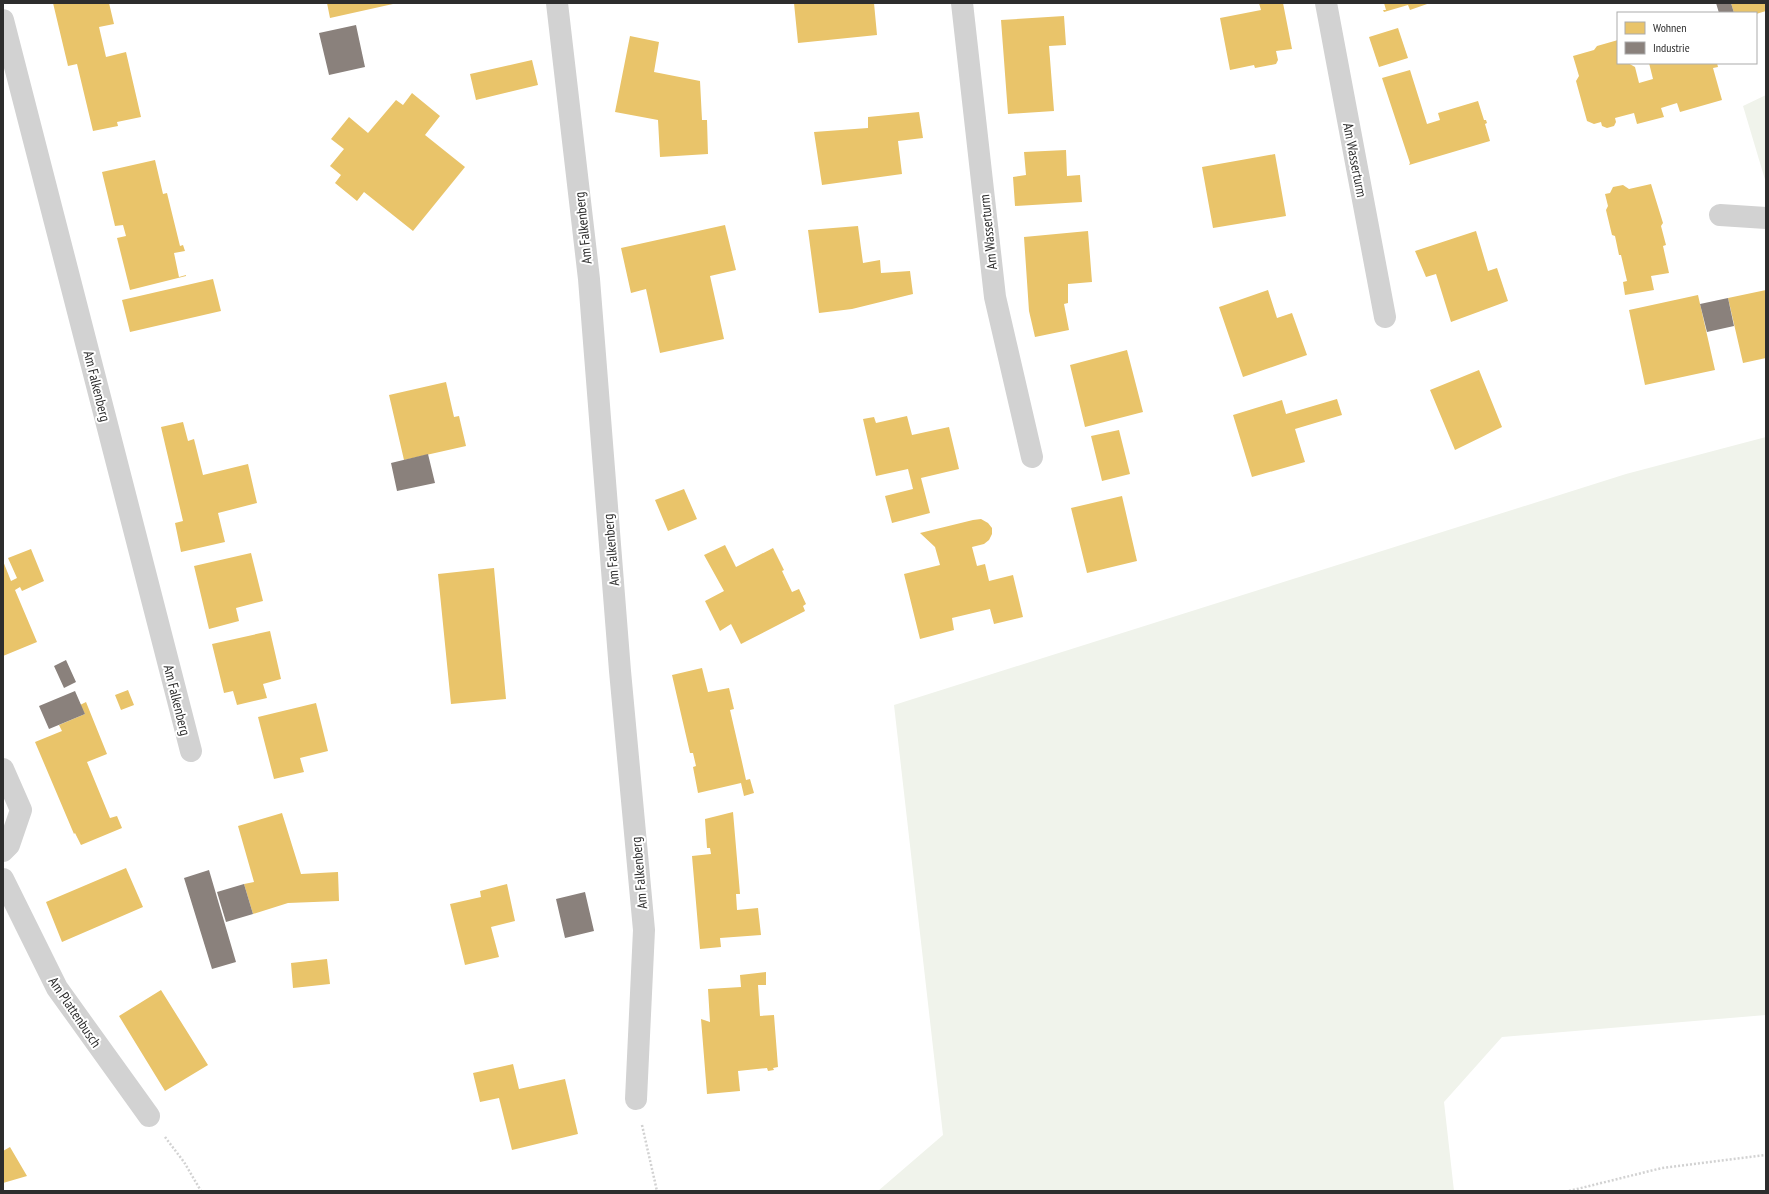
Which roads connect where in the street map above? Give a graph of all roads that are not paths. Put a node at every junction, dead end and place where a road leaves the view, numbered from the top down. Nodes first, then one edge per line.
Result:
1 (557, 3) edge
2 (962, 3) edge
3 (1326, 3) edge
4 (3, 20) edge
5 (1720, 215) dead end
6 (1766, 218) edge
7 (1385, 317) dead end
8 (1032, 458) dead end
9 (190, 752) dead end
10 (3, 769) edge
11 (3, 851) edge
12 (3, 879) edge
13 (636, 1099) road end
14 (149, 1116) road end

1 - 13 street, Am Falkenberg
2 - 8 street, Am Wasserturm
3 - 7 street, Am Wasserturm
4 - 9 street, Am Falkenberg
5 - 6 street
10 - 11 street
12 - 14 street, Am Plattenbusch

